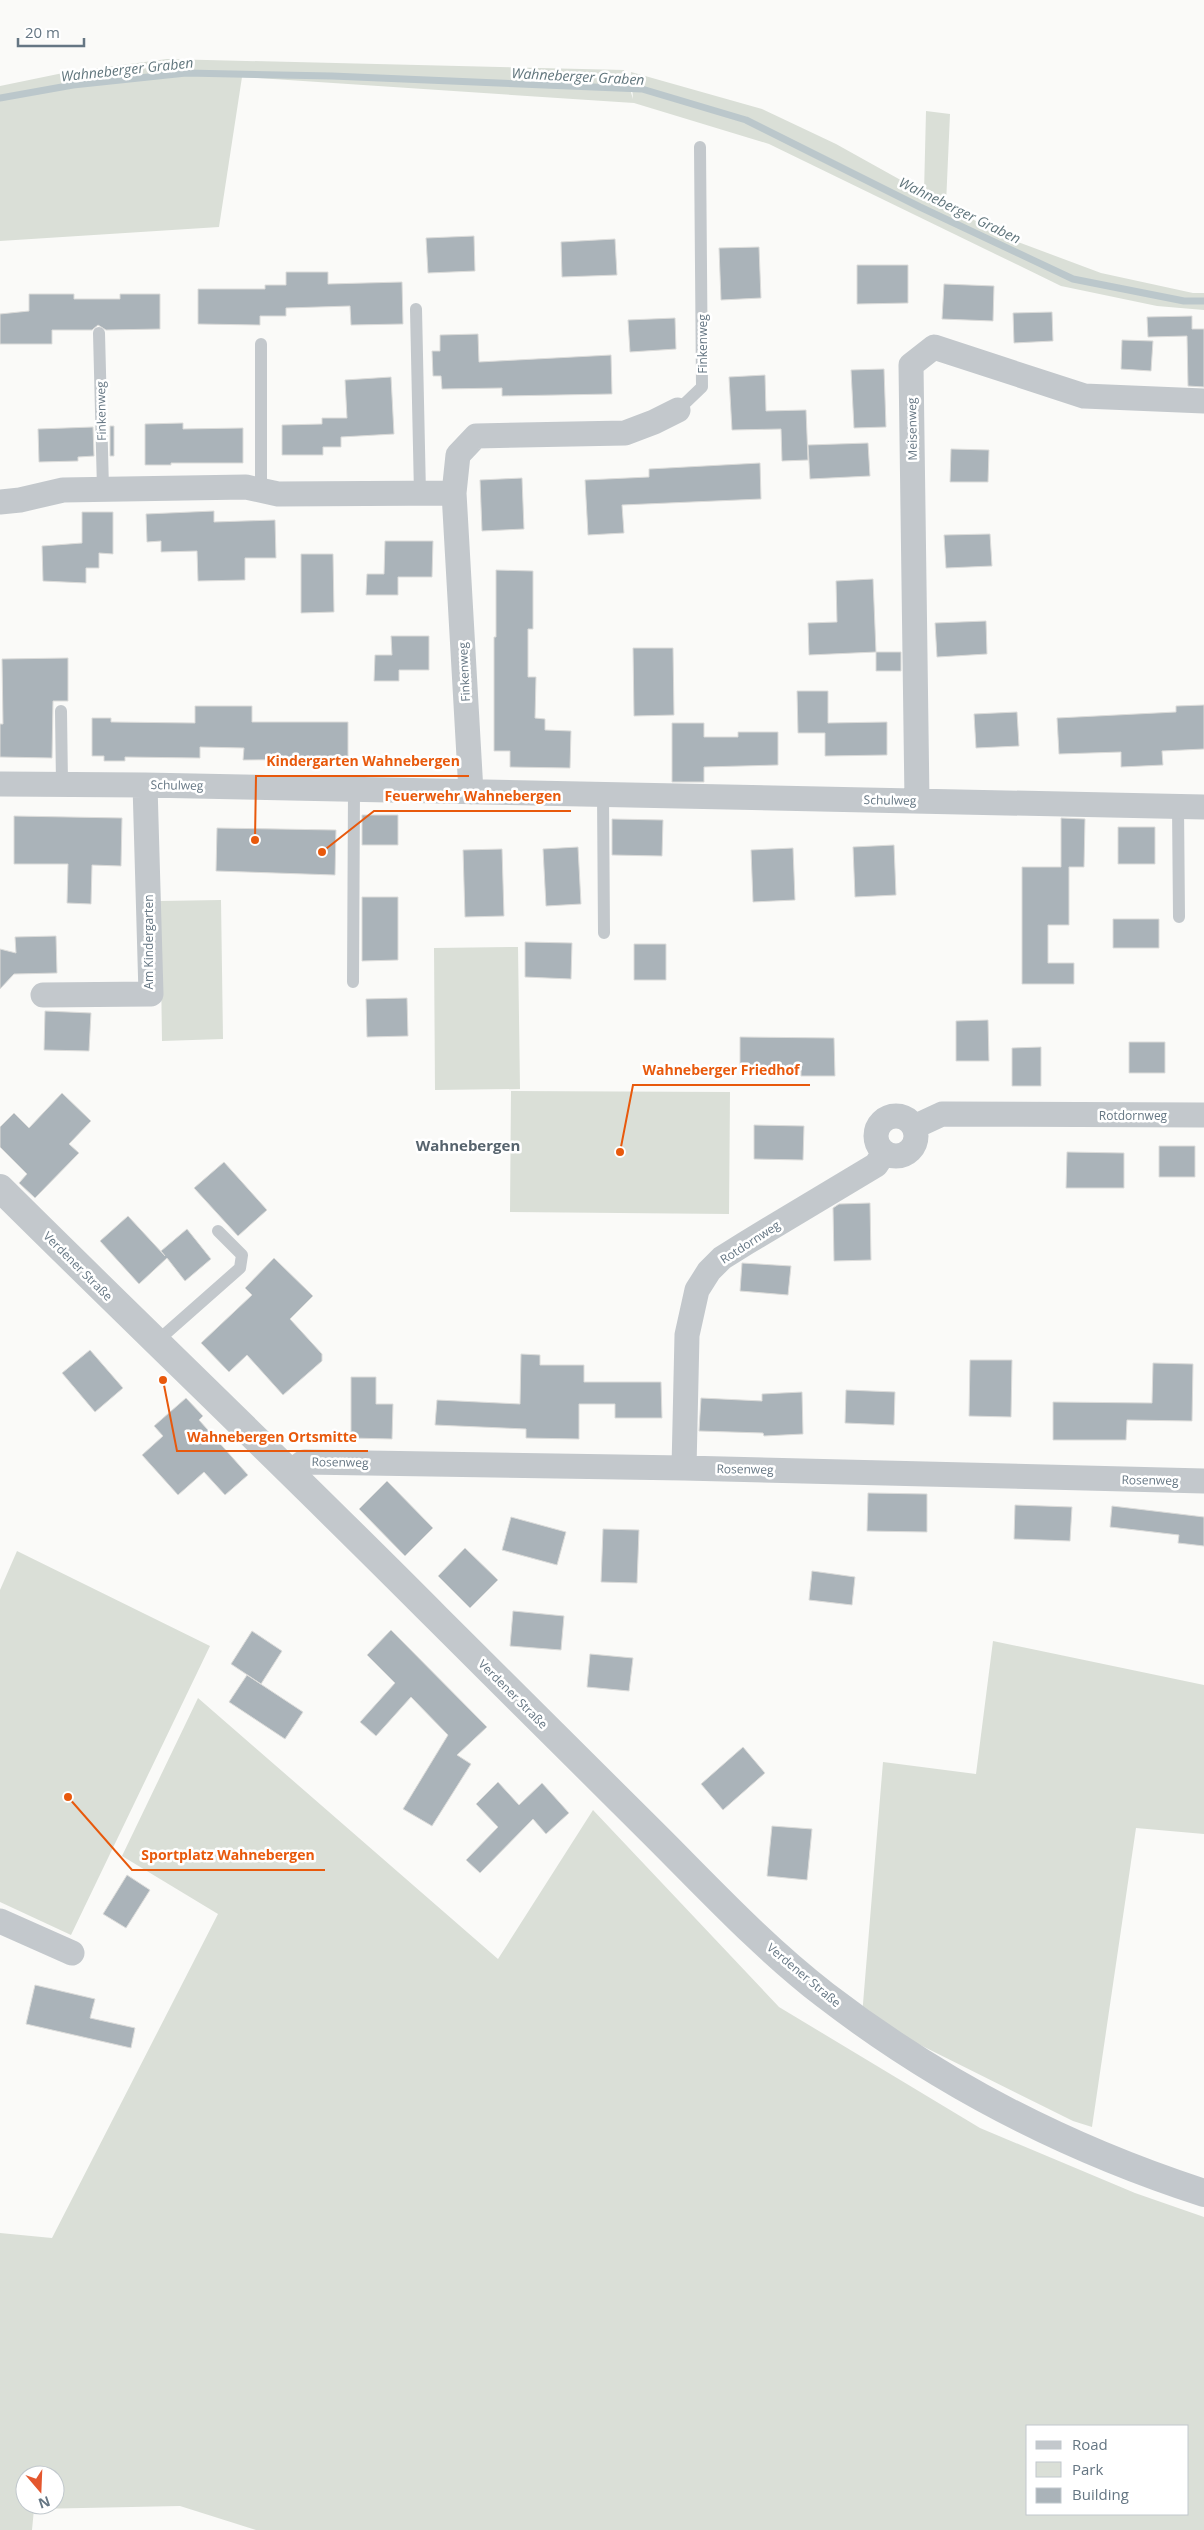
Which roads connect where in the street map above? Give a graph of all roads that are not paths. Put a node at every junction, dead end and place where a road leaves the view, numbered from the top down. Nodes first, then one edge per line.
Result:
1 (700, 147) dead end
2 (416, 309) dead end
3 (99, 333) dead end
4 (261, 344) dead end
5 (1204, 401) edge
6 (678, 410) joint
7 (103, 489) junction
8 (261, 490) junction
9 (454, 493) junction
10 (420, 494) junction
11 (0, 502) edge
12 (61, 711) dead end
13 (0, 784) edge
14 (62, 784) junction
15 (145, 785) junction
16 (354, 790) junction
17 (470, 792) junction
18 (603, 795) junction
19 (918, 801) junction
20 (1178, 806) junction
21 (1204, 807) edge
22 (1179, 917) dead end
23 (604, 932) dead end
24 (353, 982) dead end
25 (43, 995) dead end
26 (1204, 1115) edge
27 (0, 1188) edge
28 (218, 1231) dead end
29 (155, 1343) junction
30 (684, 1468) junction
31 (290, 1472) junction
32 (1204, 1481) edge
33 (0, 1921) edge
34 (72, 1952) dead end
35 (1204, 2192) edge

1 - 6 lane, Finkenweg
2 - 10 lane
3 - 7 lane, Finkenweg
4 - 8 lane
5 - 19 street, Meisenweg
6 - 9 street, Finkenweg
7 - 8 street
7 - 11 street
8 - 10 street
9 - 10 street
9 - 17 street, Finkenweg
12 - 14 lane
13 - 14 street, Schulweg
14 - 15 street, Schulweg
15 - 16 street, Schulweg
15 - 25 street, Am Kindergarten
16 - 17 street, Schulweg
16 - 24 lane
17 - 18 street, Schulweg
18 - 19 street, Schulweg
18 - 23 lane
19 - 20 street, Schulweg
20 - 21 street, Schulweg
20 - 22 lane
26 - 30 street, Rotdornweg
27 - 29 street, Verdener Straße
28 - 29 lane
29 - 31 street, Verdener Straße
30 - 31 street, Rosenweg
30 - 32 street, Rosenweg
31 - 35 street, Verdener Straße
33 - 34 street

